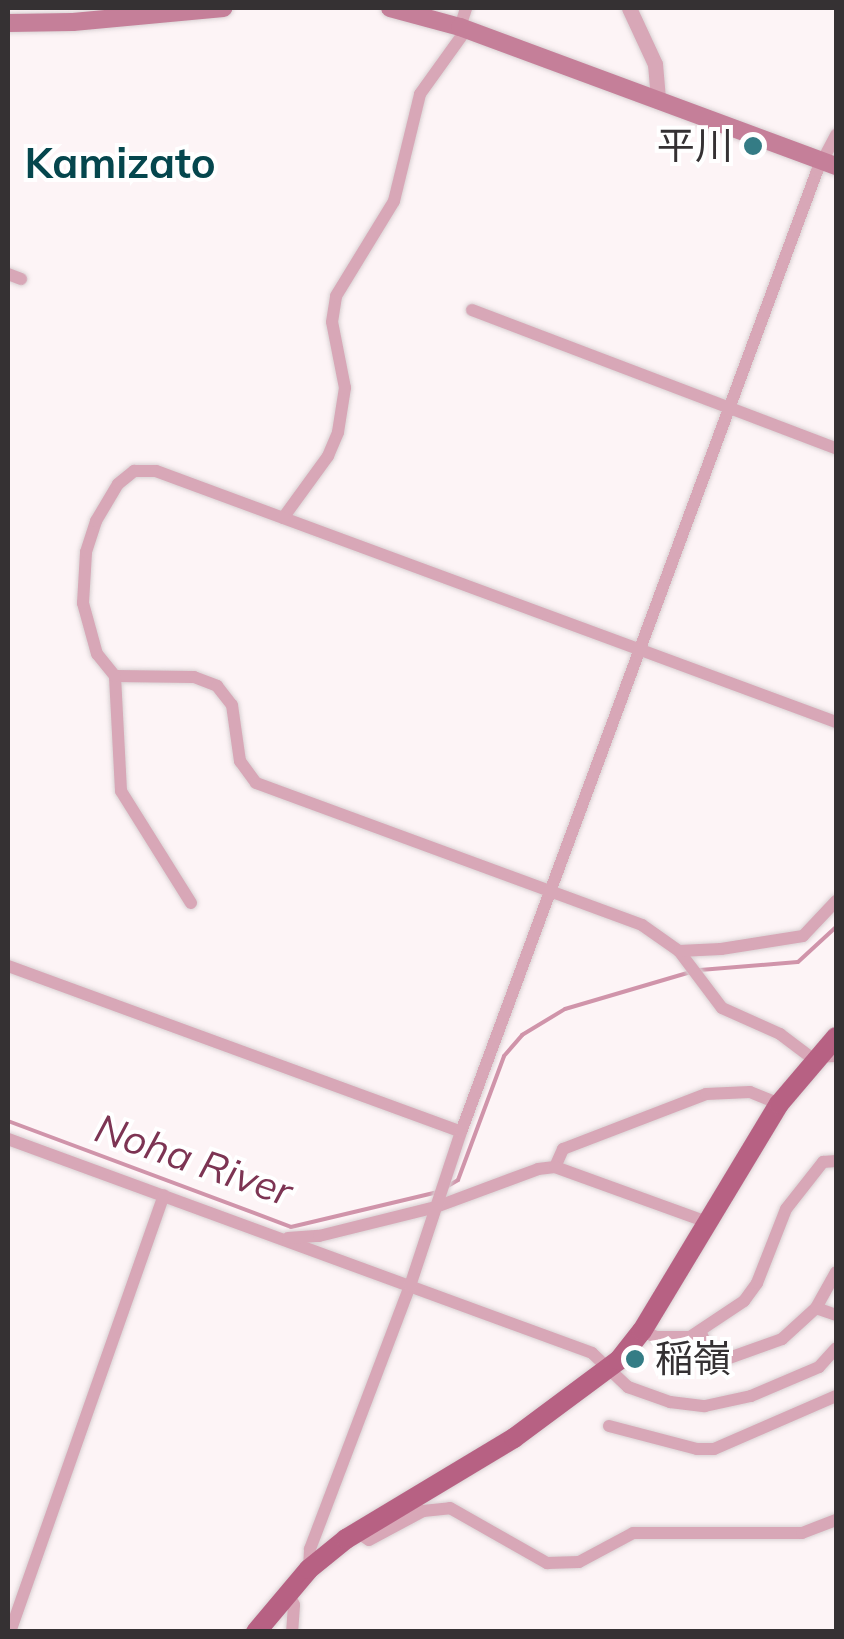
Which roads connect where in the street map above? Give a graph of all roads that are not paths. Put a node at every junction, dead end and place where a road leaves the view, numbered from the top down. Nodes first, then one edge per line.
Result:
1 (223, 8) edge
2 (390, 8) edge
3 (466, 8) edge
4 (629, 8) edge
5 (8, 23) edge
6 (463, 28) junction
7 (658, 100) junction
8 (836, 135) edge
9 (829, 164) edge
10 (472, 310) dead end
11 (730, 410) junction
12 (836, 448) edge
13 (282, 518) junction
14 (641, 648) junction
15 (115, 676) junction
16 (836, 722) edge
17 (552, 889) junction
18 (836, 901) edge
19 (192, 903) dead end
20 (679, 951) junction
21 (8, 966) edge
22 (836, 1038) edge
23 (826, 1056) edge
24 (779, 1104) junction
25 (461, 1132) junction
26 (8, 1139) edge
27 (836, 1161) edge
28 (555, 1167) junction
29 (164, 1195) junction
30 (436, 1207) junction
31 (707, 1222) junction
32 (281, 1238) junction
33 (836, 1272) edge
34 (410, 1286) junction
35 (816, 1308) junction
36 (836, 1315) edge
37 (642, 1332) junction
38 (700, 1332) junction
39 (836, 1348) edge
40 (610, 1368) junction
41 (836, 1396) edge
42 (609, 1426) dead end
43 (836, 1520) edge
44 (357, 1532) junction
45 (310, 1569) junction
46 (288, 1593) junction
47 (10, 1632) edge
48 (256, 1632) edge
49 (292, 1632) edge

1 - 5 main road
2 - 6 main road
3 - 6 street
4 - 7 street
6 - 7 main road
6 - 13 street
7 - 9 main road
8 - 9 street
9 - 11 street
10 - 11 street
11 - 12 street
11 - 14 street
13 - 14 street
13 - 15 street
14 - 16 street
14 - 17 street
15 - 17 street
15 - 19 street
17 - 20 street
17 - 25 street
18 - 20 street
20 - 23 street
21 - 25 street
22 - 23 main road
23 - 24 main road
24 - 28 street
24 - 31 main road
25 - 30 street
26 - 29 street
27 - 38 street
28 - 30 street
28 - 31 street
29 - 32 street
29 - 47 street
30 - 32 street
30 - 34 street
31 - 37 main road
32 - 34 street
33 - 35 street
34 - 40 street
34 - 45 street
35 - 36 street
35 - 38 street
37 - 38 street
37 - 40 main road
39 - 40 street
40 - 44 main road
41 - 42 street
43 - 44 street
44 - 45 main road
45 - 46 main road
46 - 48 main road
46 - 49 street

